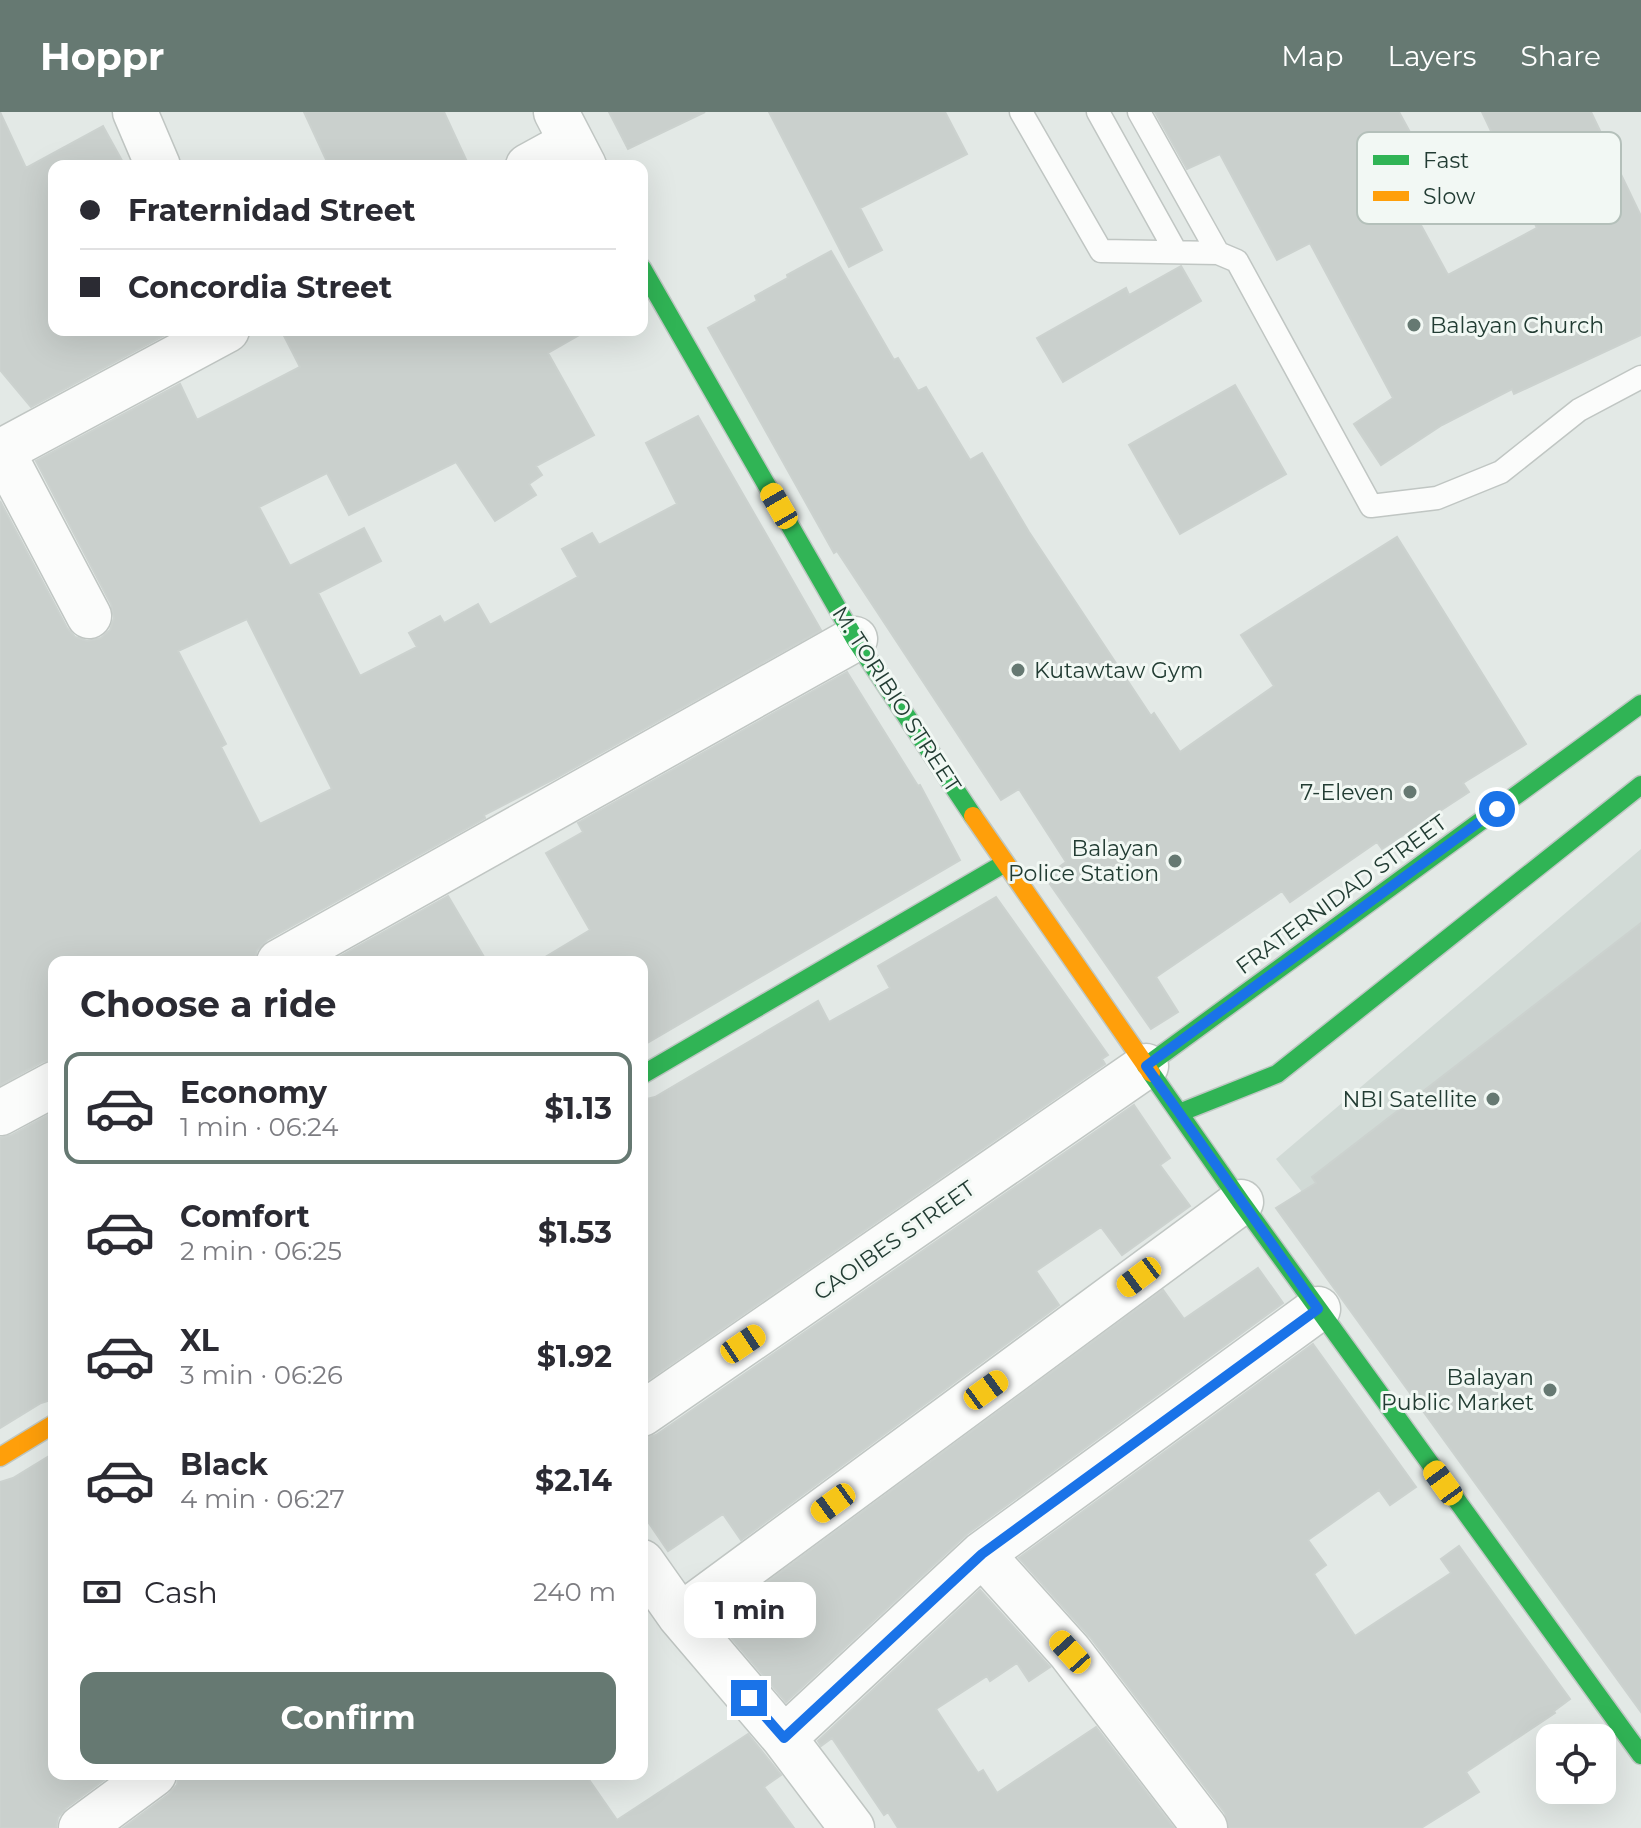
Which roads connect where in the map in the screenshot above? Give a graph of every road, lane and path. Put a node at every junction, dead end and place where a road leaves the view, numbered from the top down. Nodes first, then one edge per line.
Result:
1 (135, 112) edge
2 (1021, 112) edge
3 (1098, 112) edge
4 (1139, 112) edge
5 (570, 140) edge
6 (155, 160) edge
7 (538, 160) edge
8 (1176, 252) junction
9 (1218, 253) junction
10 (648, 278) edge
11 (216, 336) edge
12 (1641, 377) edge
13 (1, 451) edge
14 (89, 616) dead end
15 (855, 639) junction
16 (1641, 704) edge
17 (1641, 785) edge
18 (1005, 863) junction
19 (290, 956) edge
20 (1146, 1066) junction
21 (648, 1071) edge
22 (48, 1087) edge
23 (0, 1113) edge
24 (1179, 1113) junction
25 (1241, 1202) junction
26 (1318, 1309) junction
27 (648, 1410) edge
28 (48, 1428) edge
29 (0, 1457) edge
30 (982, 1554) junction
31 (648, 1571) edge
32 (680, 1616) junction
33 (784, 1738) junction
34 (1641, 1755) edge
35 (146, 1780) edge
36 (81, 1828) edge
37 (852, 1828) edge
38 (1205, 1828) edge

1 - 6 street
2 - 8 lane
3 - 8 lane
4 - 9 lane
5 - 7 street
8 - 9 lane
9 - 12 lane
10 - 15 street, M. TORIBIO STREET
11 - 13 street
13 - 14 street
15 - 18 street, M. TORIBIO STREET
15 - 19 street
16 - 20 street, FRATERNIDAD STREET
17 - 24 street
18 - 20 street, M. TORIBIO STREET
18 - 21 street
20 - 24 street, M. TORIBIO STREET
20 - 27 street, CAOIBES STREET
22 - 23 street
24 - 25 street, M. TORIBIO STREET
25 - 26 street, M. TORIBIO STREET
25 - 32 street
26 - 30 street
26 - 34 street, M. TORIBIO STREET
28 - 29 street
30 - 33 street
30 - 38 street
31 - 32 street
32 - 33 street
33 - 37 street
35 - 36 street

